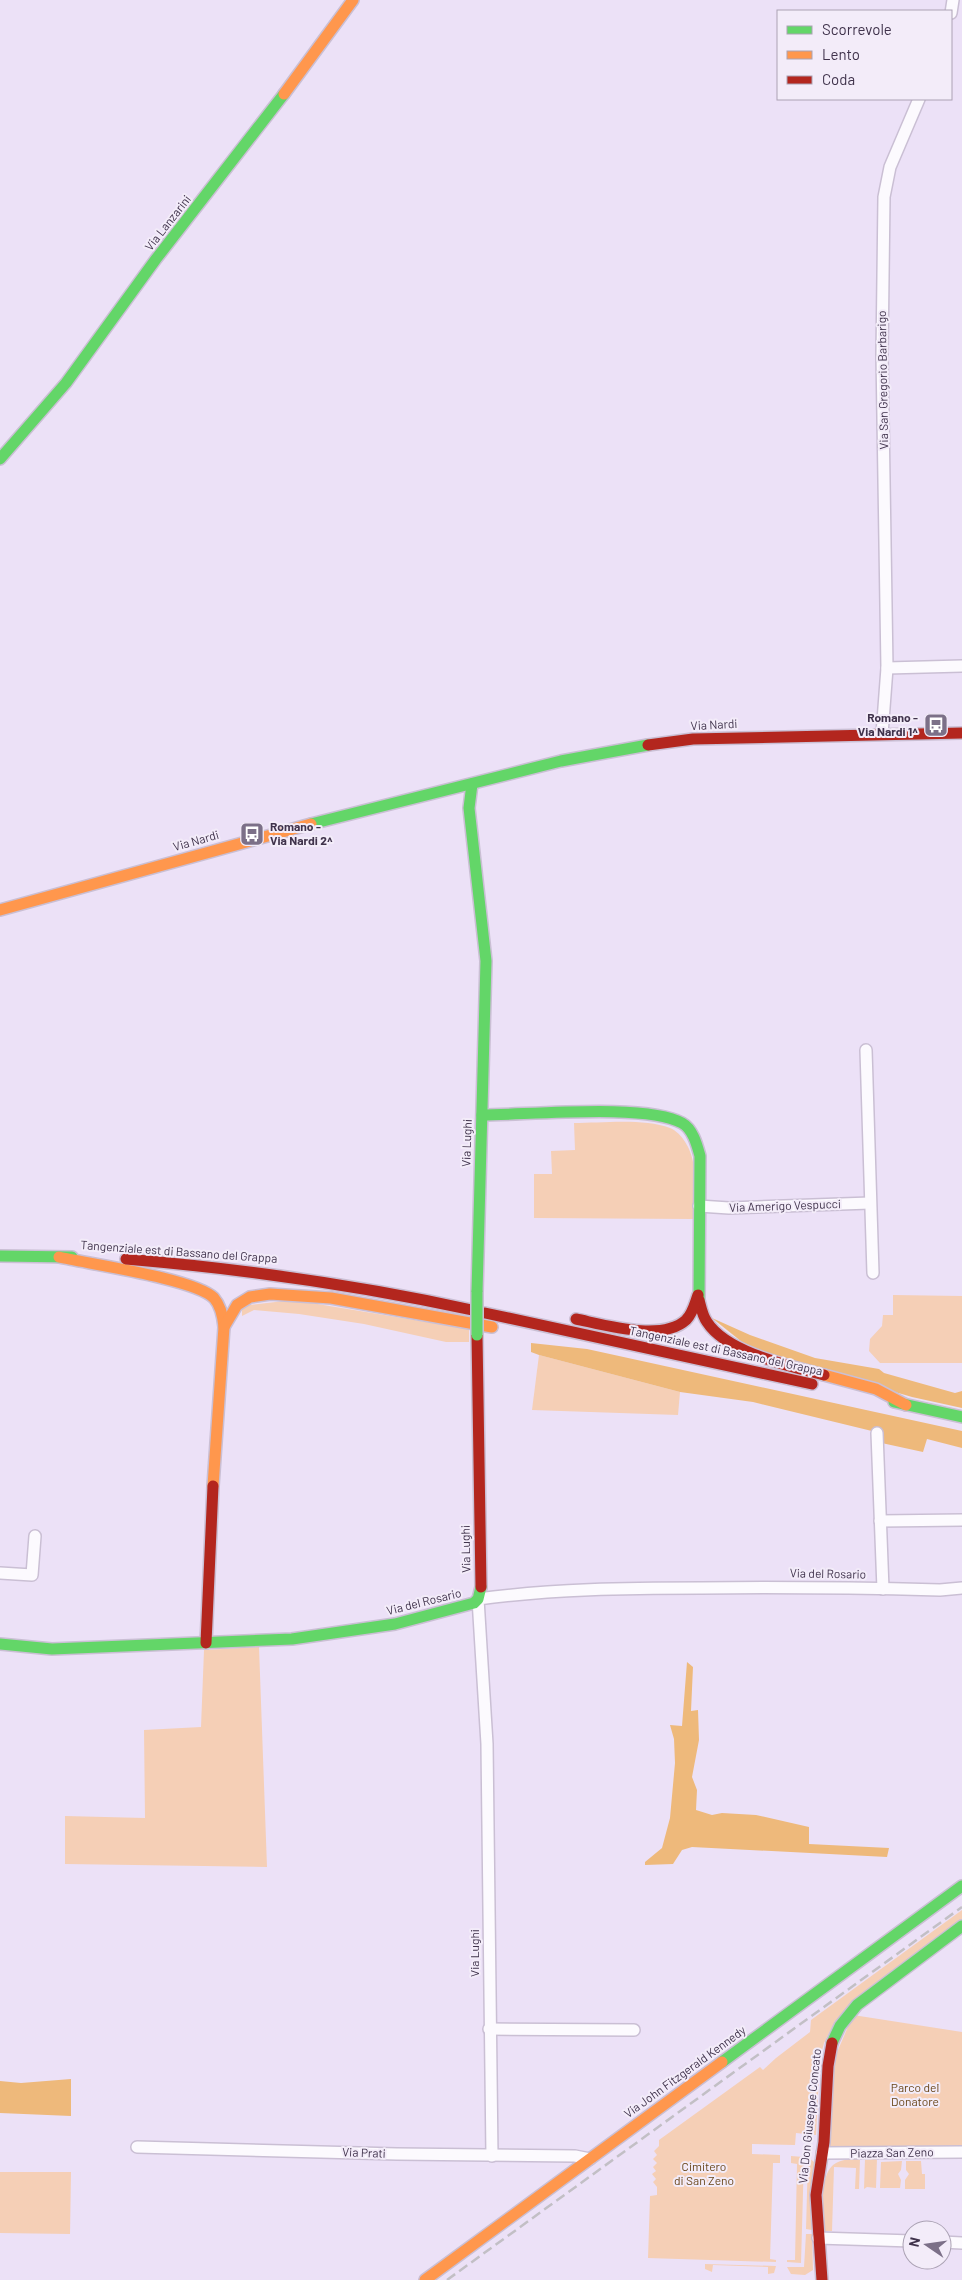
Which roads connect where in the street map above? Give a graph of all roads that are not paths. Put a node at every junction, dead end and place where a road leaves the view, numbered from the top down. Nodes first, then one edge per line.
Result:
1 (353, 0) edge
2 (919, 100) edge
3 (0, 459) edge
4 (962, 666) edge
5 (887, 668) junction
6 (962, 733) edge
7 (882, 734) junction
8 (472, 784) junction
9 (458, 786) junction
10 (470, 808) junction
11 (0, 910) edge
12 (866, 1050) dead end
13 (482, 1115) junction
14 (870, 1203) junction
15 (700, 1206) junction
16 (0, 1256) edge
17 (59, 1257) junction
18 (873, 1273) dead end
19 (698, 1296) junction
20 (438, 1302) junction
21 (482, 1302) junction
22 (472, 1310) dead end
23 (564, 1316) dead end
24 (224, 1327) junction
25 (597, 1337) junction
26 (906, 1405) junction
27 (962, 1417) edge
28 (877, 1433) dead end
29 (962, 1520) edge
30 (880, 1521) junction
31 (35, 1536) dead end
32 (0, 1573) edge
33 (962, 1588) edge
34 (883, 1589) junction
35 (478, 1599) junction
36 (206, 1643) junction
37 (0, 1644) edge
38 (962, 1886) edge
39 (962, 1926) edge
40 (489, 2029) junction
41 (634, 2030) dead end
42 (137, 2147) dead end
43 (962, 2152) edge
44 (822, 2153) junction
45 (492, 2156) junction
46 (590, 2159) junction
47 (818, 2238) junction
48 (902, 2241) edge
49 (424, 2280) edge
50 (822, 2280) edge

1 - 3 main road, Via Lanzarini
2 - 5 street, Via San Gregorio Barbarigo
4 - 5 street
5 - 7 street, Via San Gregorio Barbarigo
6 - 7 main road, Via Nardi
7 - 8 main road, Via Nardi
8 - 9 main road, Via Nardi
8 - 10 main road
9 - 10 main road
9 - 11 main road, Via Nardi
10 - 13 main road, Via Lughi
12 - 14 street
13 - 15 main road
13 - 21 main road, Via Lughi
14 - 15 street, Via Amerigo Vespucci
14 - 18 street
15 - 19 main road
16 - 17 main road, Tangenziale est di Bassano del Grappa
17 - 20 main road, Tangenziale est di Bassano del Grappa
17 - 24 main road
19 - 23 main road
19 - 26 main road
20 - 21 main road, Tangenziale est di Bassano del Grappa
20 - 22 main road, Tangenziale est di Bassano del Grappa
21 - 25 main road, Tangenziale est di Bassano del Grappa
21 - 35 main road, Via Lughi, bridge
24 - 25 main road
24 - 36 main road
25 - 26 main road, Tangenziale est di Bassano del Grappa
26 - 27 main road, Tangenziale est di Bassano del Grappa
28 - 30 street, Via del Rosario
29 - 30 street
30 - 34 street, Via del Rosario
31 - 32 street
33 - 34 street, Via del Rosario
34 - 35 street, Via del Rosario
35 - 36 main road, Via del Rosario
35 - 40 street, Via Lughi
36 - 37 main road, Via del Rosario
38 - 46 main road, Via John Fitzgerald Kennedy
39 - 44 main road, Via Don Giuseppe Concato
40 - 41 street
40 - 45 street, Via Lughi
42 - 45 street, Via Prati
43 - 44 street, Piazza San Zeno
44 - 47 main road, Via Don Giuseppe Concato
45 - 46 street, Via Prati
46 - 49 main road, Via John Fitzgerald Kennedy
47 - 48 street
47 - 50 main road, Via Don Giuseppe Concato

